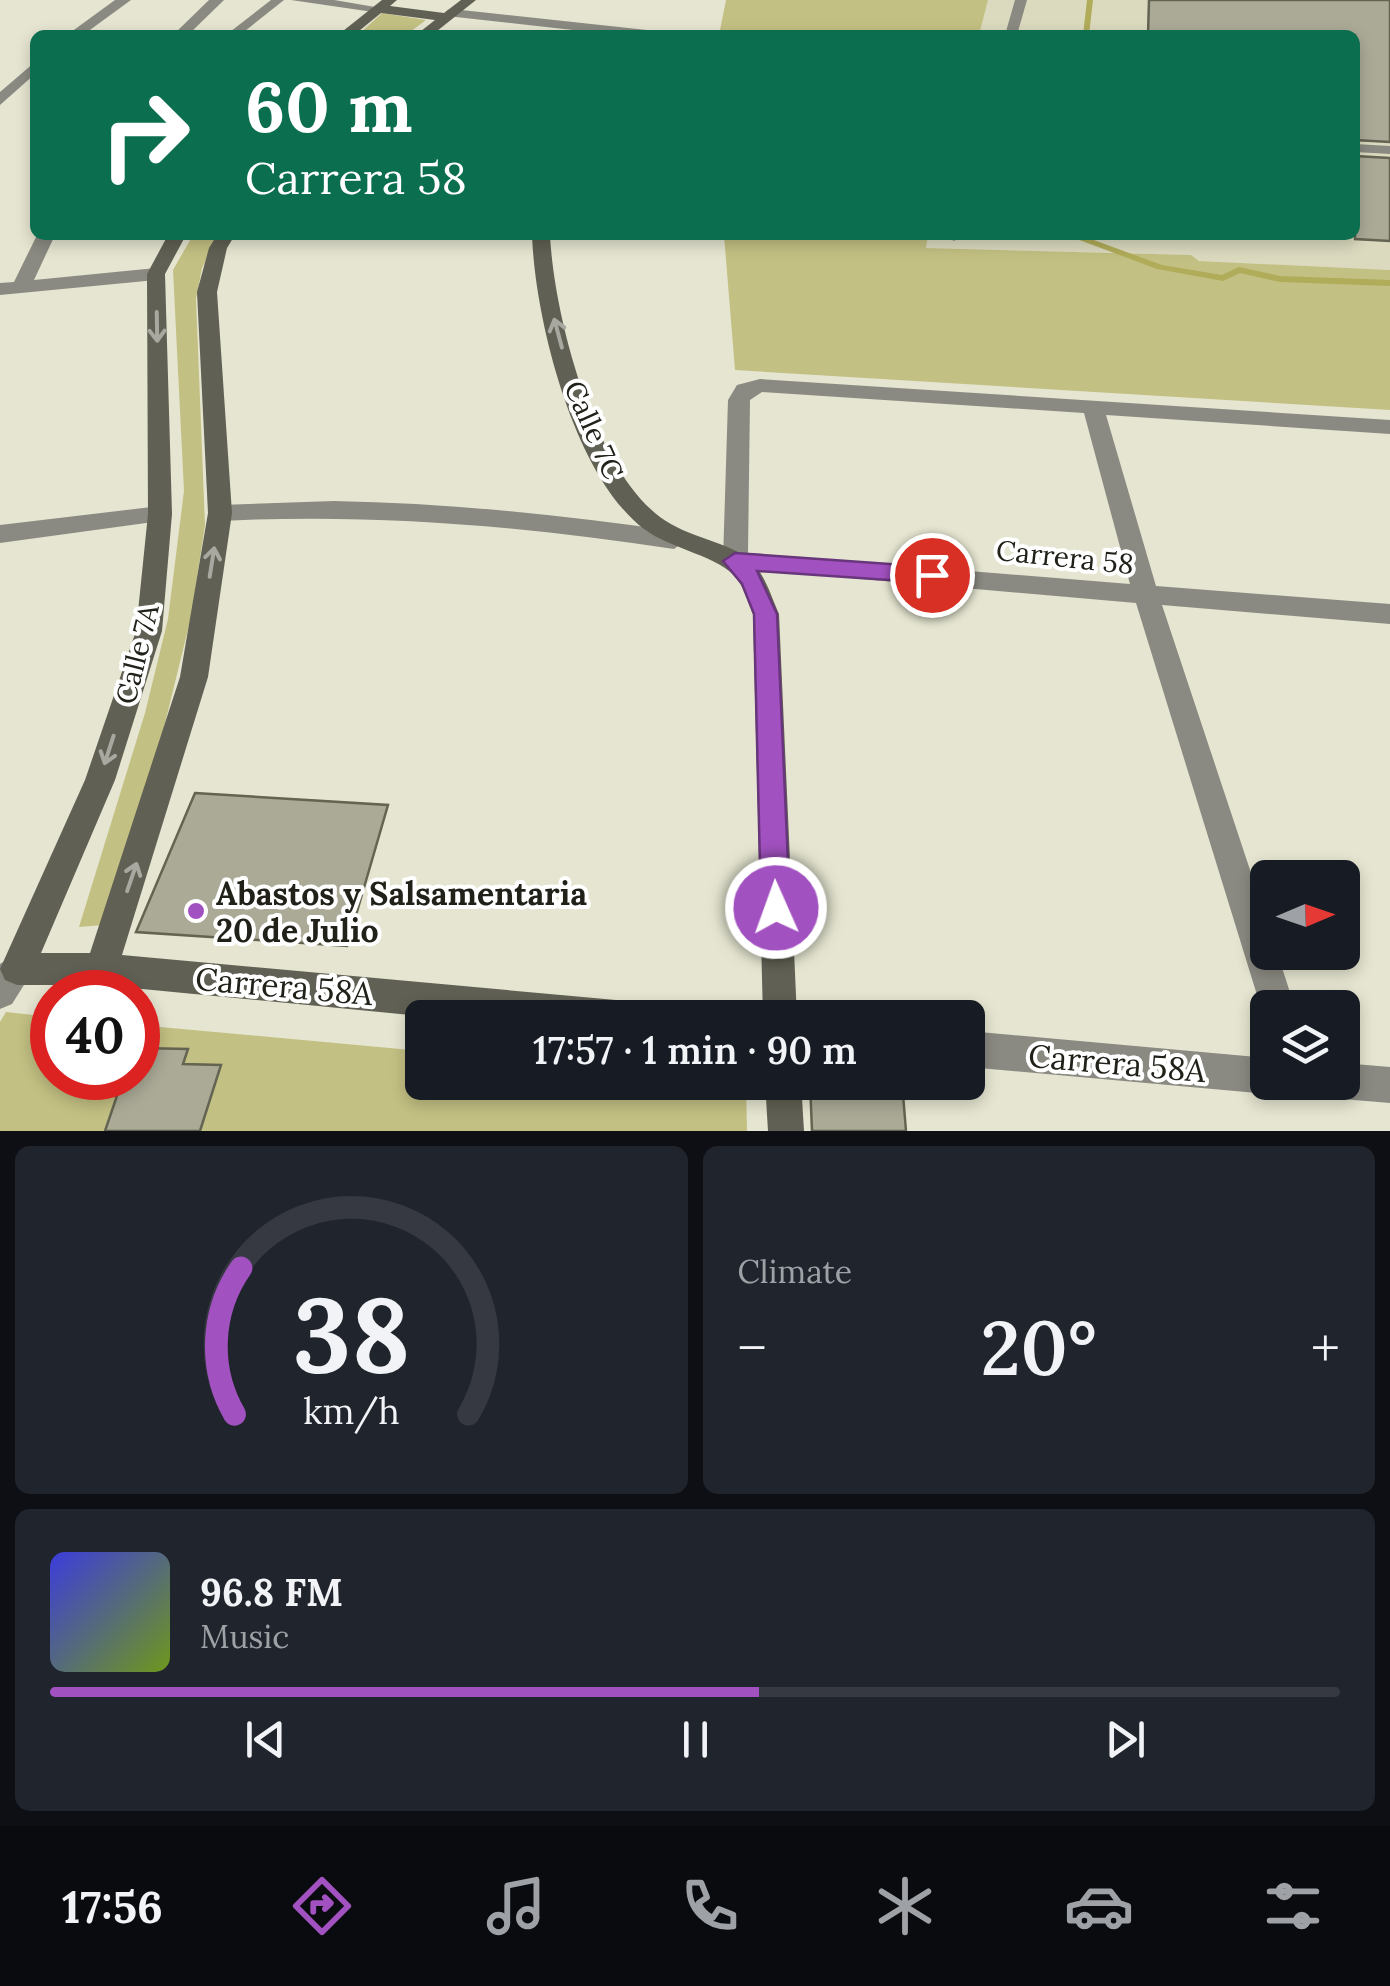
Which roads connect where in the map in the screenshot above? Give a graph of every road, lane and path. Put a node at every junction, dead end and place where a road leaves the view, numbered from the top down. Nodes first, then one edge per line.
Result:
1 (124, 0) edge
2 (217, 0) edge
3 (278, 0) edge
4 (298, 0) edge
5 (469, 0) edge
6 (1021, 0) edge
7 (385, 4) edge
8 (450, 15) junction
9 (81, 30) edge
10 (185, 30) edge
11 (239, 30) edge
12 (351, 30) edge
13 (429, 30) edge
14 (604, 30) edge
15 (1012, 30) edge
16 (30, 71) edge
17 (0, 100) edge
18 (1360, 148) edge
19 (1390, 150) edge
20 (44, 240) edge
21 (175, 240) edge
22 (223, 240) edge
23 (542, 240) edge
24 (156, 274) junction
25 (22, 286) junction
26 (0, 289) edge
27 (1093, 407) junction
28 (1390, 426) edge
29 (220, 513) junction
30 (160, 514) junction
31 (0, 534) edge
32 (674, 540) junction
33 (735, 561) junction
34 (1146, 594) junction
35 (1390, 614) edge
36 (101, 969) junction
37 (6, 977) edge
38 (1272, 990) edge
39 (434, 1000) edge
40 (779, 1000) edge
41 (985, 1051) edge
42 (1250, 1074) edge
43 (1360, 1082) edge
44 (1390, 1084) edge
45 (784, 1100) edge
46 (786, 1131) edge

1 - 9 street
2 - 10 street
3 - 11 lane
4 - 7 street
5 - 8 street
6 - 15 lane
7 - 8 street
7 - 12 street
8 - 13 street
8 - 14 street
16 - 17 street
18 - 19 lane
20 - 25 street
21 - 24 street
22 - 29 street, Calle 7A
32 -> 23 street, Calle 7C
24 - 25 street
24 -> 30 street, Calle 7A
25 - 26 street
27 - 28 street
27 - 33 street
27 - 34 street
29 - 32 street
36 -> 29 street, Calle 7A
30 - 31 street
30 -> 37 street, Calle 7A
32 - 33 street, Calle 7C
33 - 34 street, Carrera 58
33 - 40 street
34 - 35 street, Carrera 58
34 - 38 street
36 - 37 street, Carrera 58A
36 - 39 street, Carrera 58A
41 - 42 street, Carrera 58A
43 - 44 street
45 - 46 street

